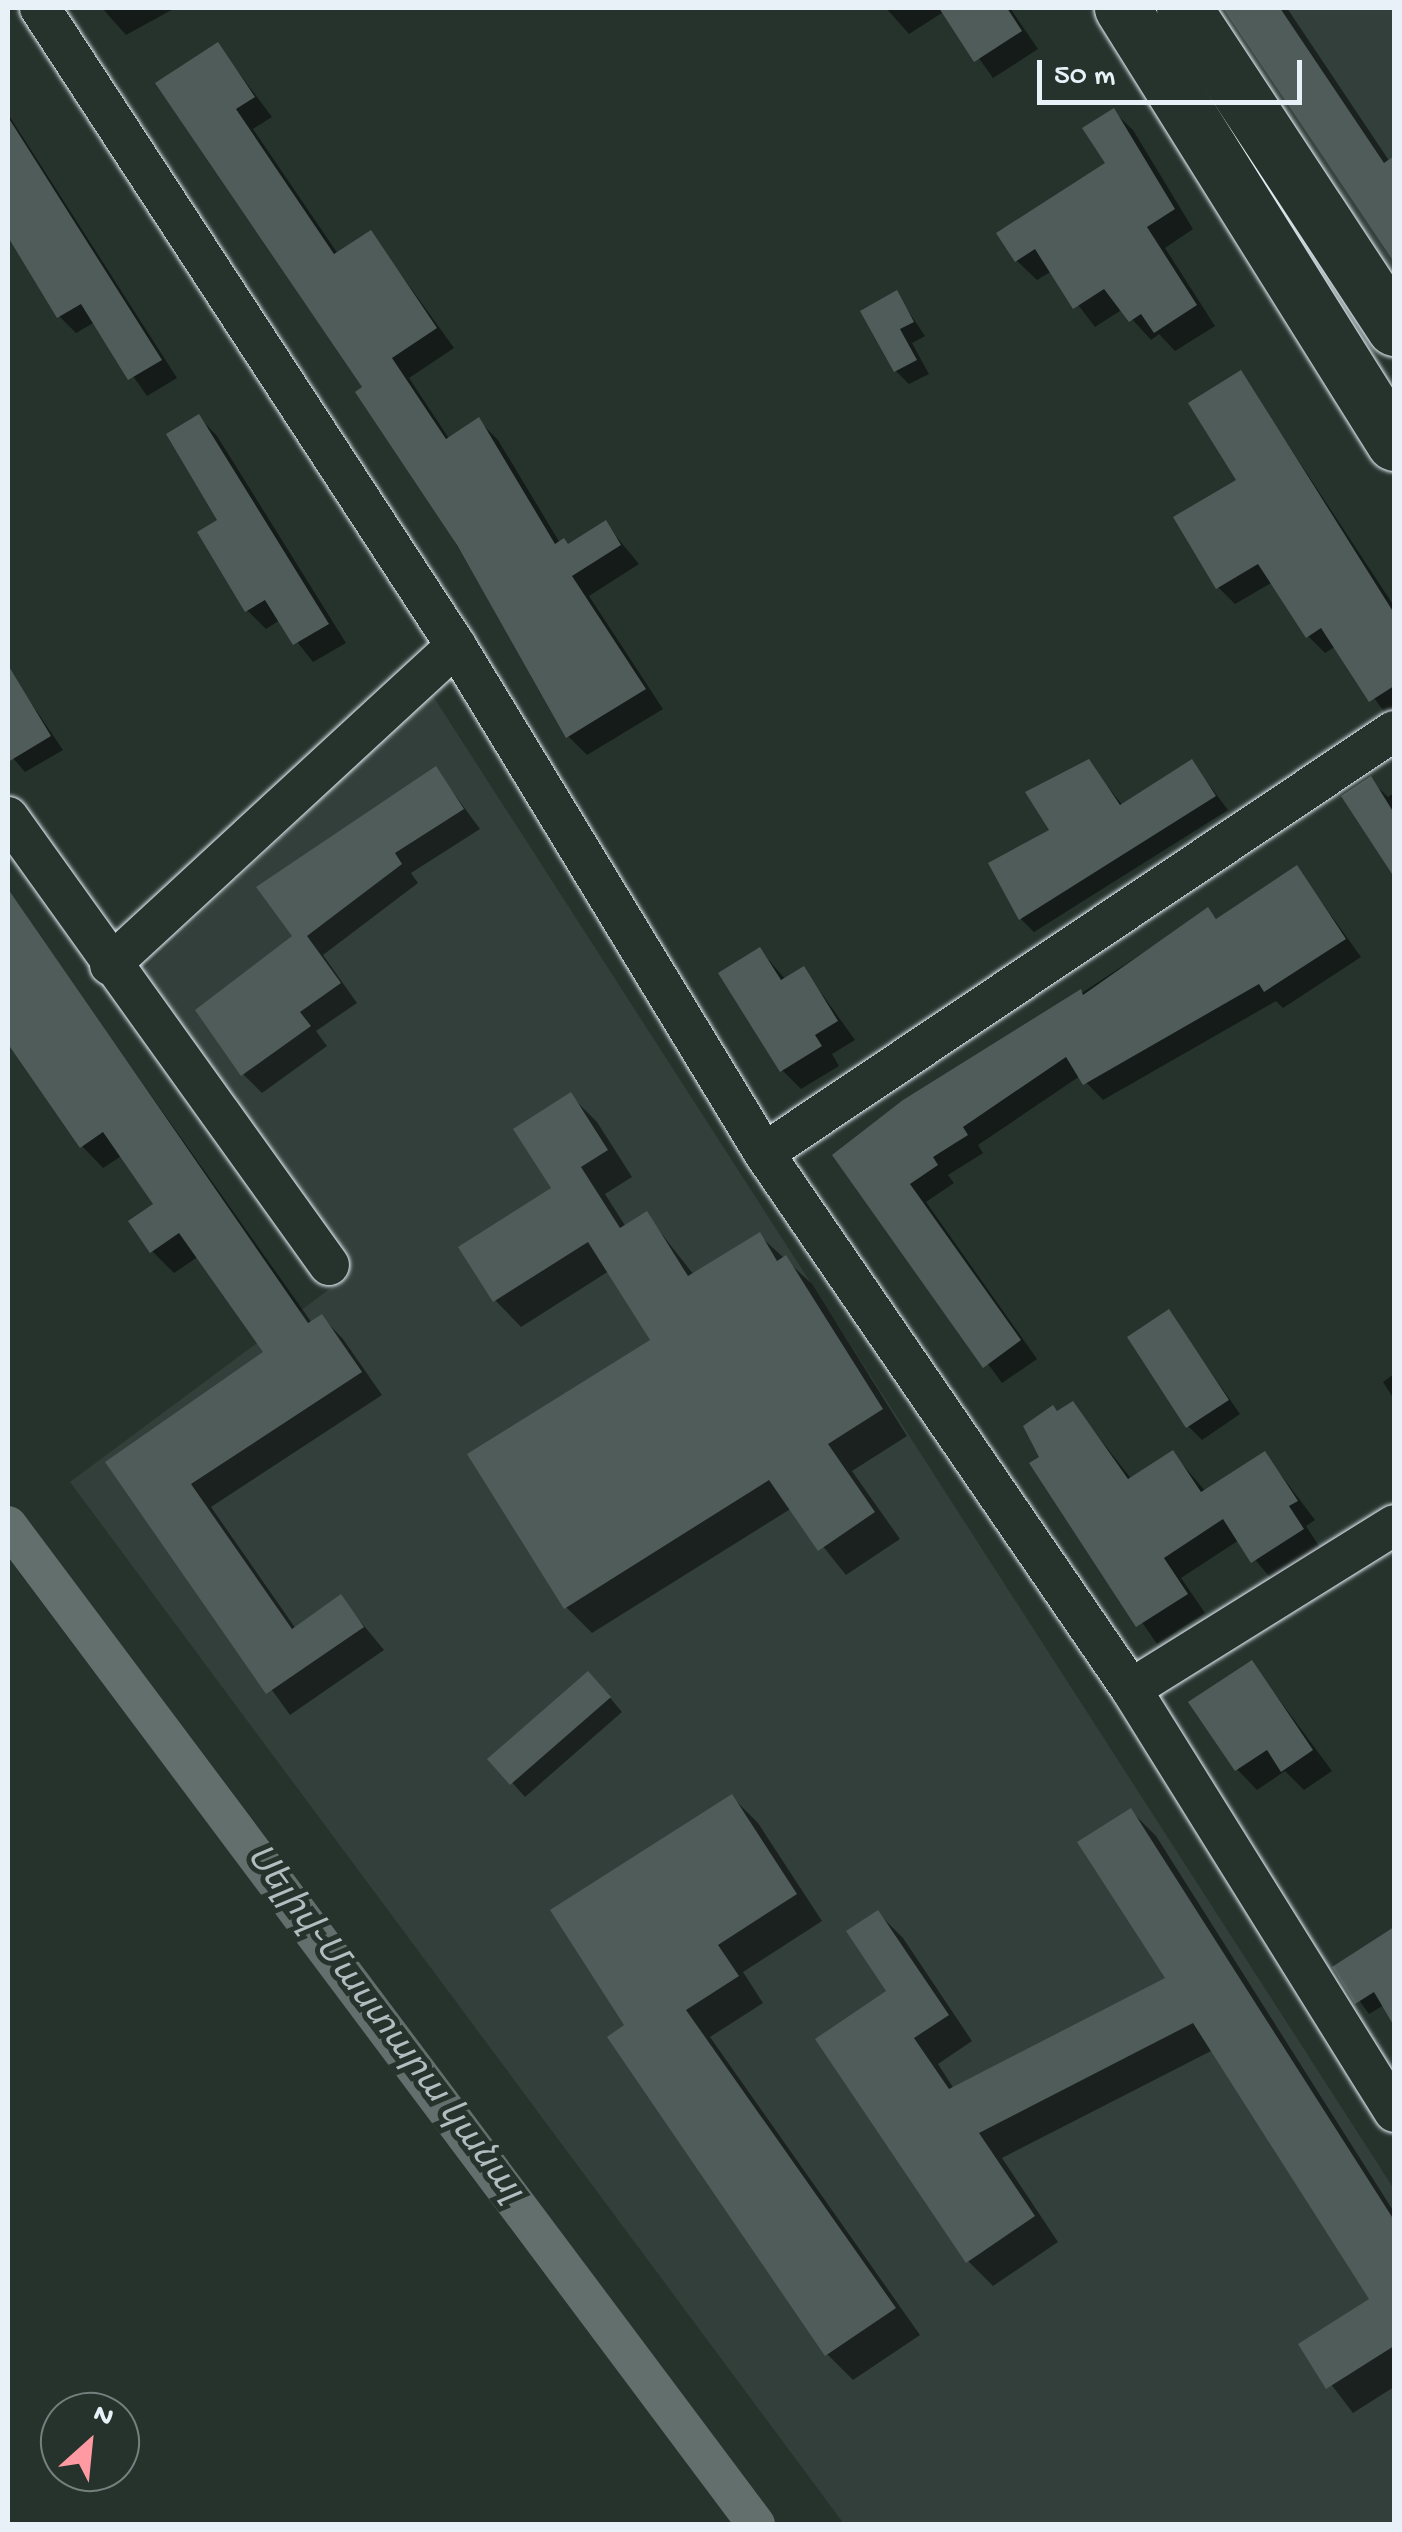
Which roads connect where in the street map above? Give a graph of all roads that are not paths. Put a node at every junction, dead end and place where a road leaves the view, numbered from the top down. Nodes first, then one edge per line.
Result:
1 (40, 8) edge
2 (1122, 8) edge
3 (1184, 8) edge
4 (1394, 328) edge
5 (1394, 442) edge
6 (456, 646) junction
7 (1394, 731) edge
8 (8, 817) edge
9 (110, 966) junction
10 (764, 1153) junction
11 (328, 1265) dead end
12 (1394, 1525) edge
13 (1131, 1689) junction
14 (1394, 2112) edge

1 - 6 street
2 - 5 highway
3 - 4 highway
6 - 9 street
6 - 10 street
7 - 10 street
8 - 9 street
9 - 11 street
10 - 13 street
12 - 13 street
13 - 14 street

